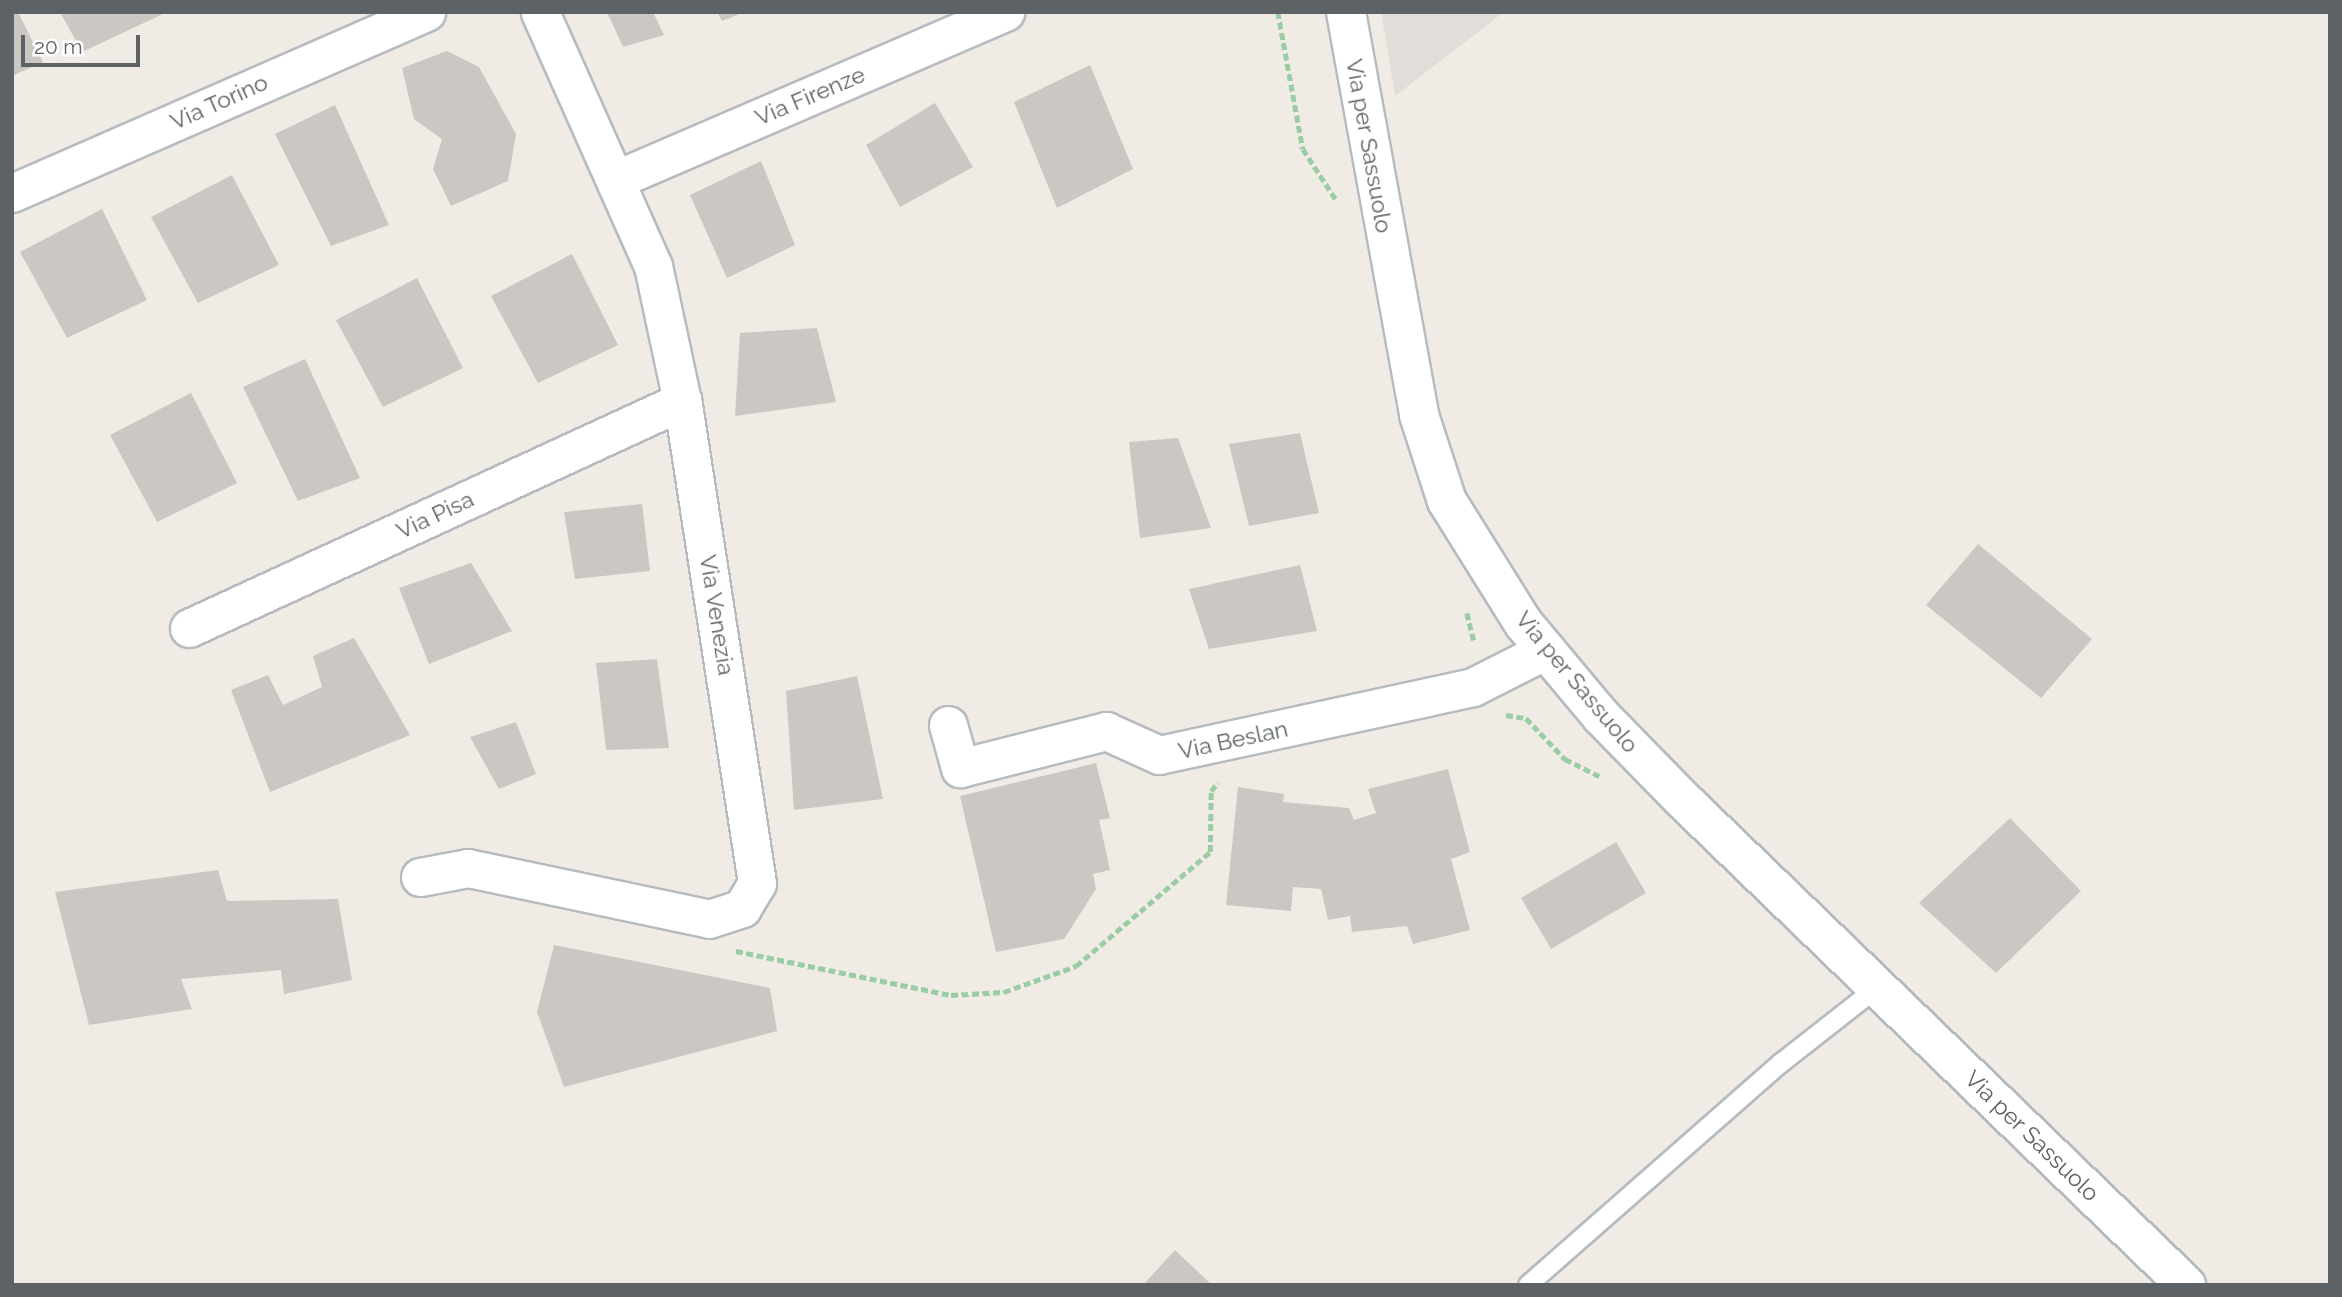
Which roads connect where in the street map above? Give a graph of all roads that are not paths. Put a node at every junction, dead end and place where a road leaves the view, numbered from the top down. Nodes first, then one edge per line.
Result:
1 (426, 12) edge
2 (540, 12) edge
3 (1005, 12) edge
4 (1346, 12) edge
5 (615, 180) junction
6 (12, 193) edge
7 (682, 401) junction
8 (189, 628) dead end
9 (1546, 650) junction
10 (948, 725) dead end
11 (420, 877) dead end
12 (1878, 988) junction
13 (1528, 1285) edge
14 (2186, 1285) edge

1 - 6 street, Via Torino
2 - 5 street, Via Venezia
3 - 5 street, Via Firenze
4 - 9 main road, Via per Sassuolo
5 - 7 street, Via Venezia
7 - 8 street, Via Pisa
7 - 11 street, Via Venezia
9 - 10 street, Via Beslan
9 - 12 main road, Via per Sassuolo
12 - 13 lane
12 - 14 main road, Via per Sassuolo

